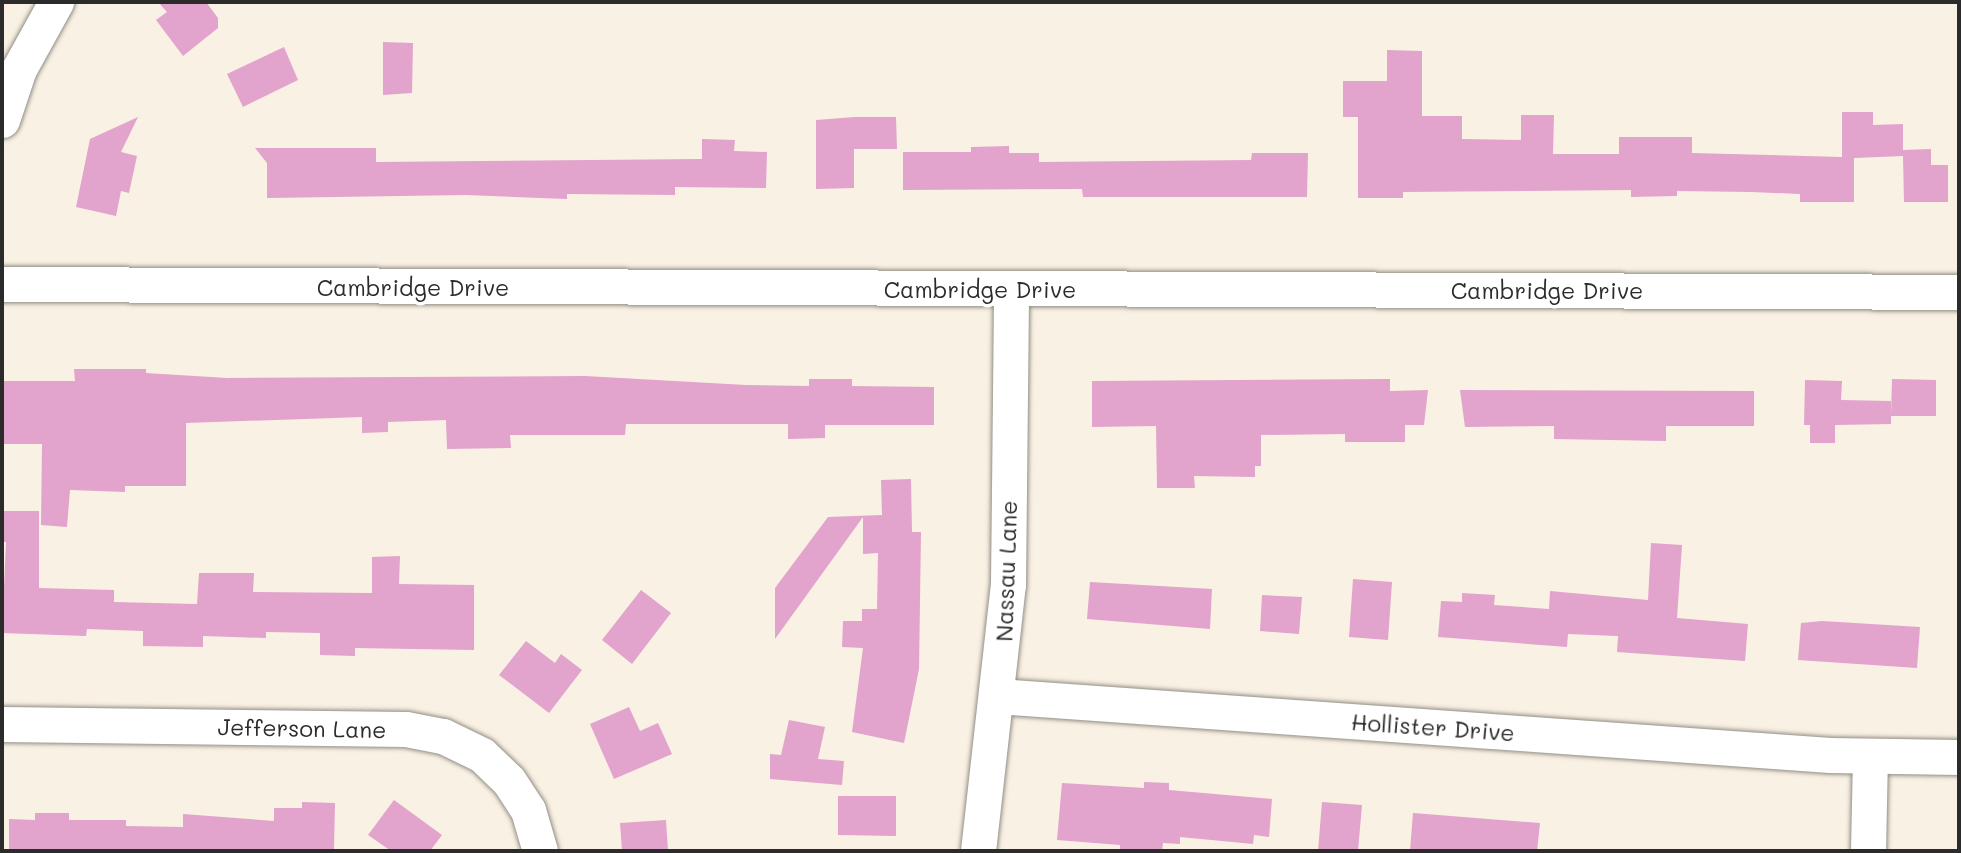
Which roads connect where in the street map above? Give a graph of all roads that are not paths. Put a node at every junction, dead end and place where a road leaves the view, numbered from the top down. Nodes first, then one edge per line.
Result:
1 (56, 2) edge
2 (2, 120) edge
3 (2, 284) edge
4 (1011, 289) junction
5 (1959, 292) edge
6 (997, 696) junction
7 (2, 724) edge
8 (1870, 757) junction
9 (1959, 757) edge
10 (540, 851) edge
11 (978, 851) edge
12 (1868, 851) edge

1 - 2 street
3 - 4 street, Cambridge Drive
4 - 5 street, Cambridge Drive
4 - 6 street, Nassau Lane
6 - 8 street, Hollister Drive
6 - 11 street, Nassau Lane
7 - 10 street, Jefferson Lane
8 - 9 street, Hollister Drive
8 - 12 street

